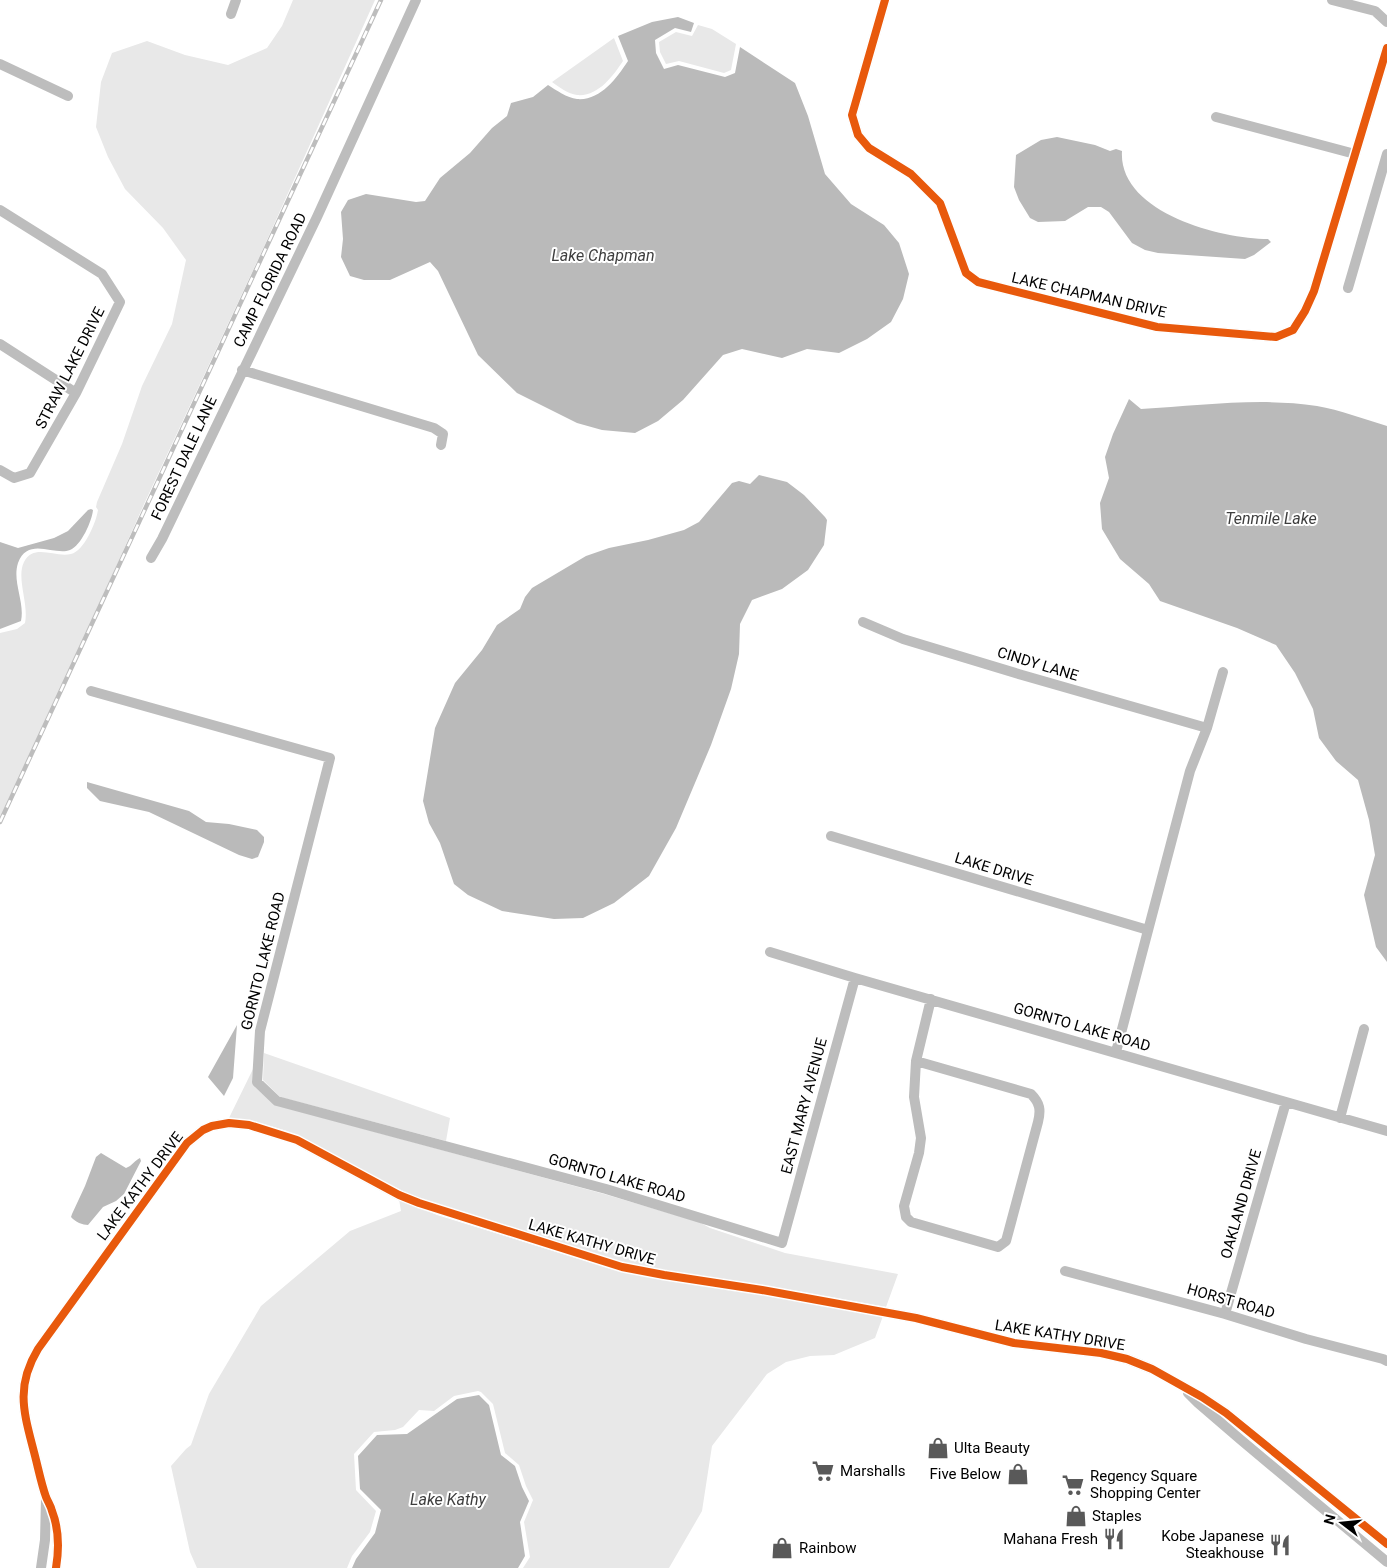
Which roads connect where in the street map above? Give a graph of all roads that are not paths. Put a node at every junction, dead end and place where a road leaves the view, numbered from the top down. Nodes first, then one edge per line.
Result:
1 (236, 0) edge
2 (416, 0) edge
3 (884, 0) edge
4 (1332, 0) edge
5 (231, 14) dead end
6 (1387, 22) edge
7 (1387, 48) edge
8 (0, 64) edge
9 (68, 96) dead end
10 (1216, 117) dead end
11 (1355, 154) junction
12 (1387, 154) edge
13 (0, 210) edge
14 (1348, 288) dead end
15 (0, 344) edge
16 (242, 370) junction
17 (76, 393) junction
18 (441, 445) dead end
19 (0, 470) edge
20 (151, 558) dead end
21 (864, 622) dead end
22 (1223, 672) dead end
23 (91, 691) dead end
24 (1207, 728) junction
25 (831, 836) dead end
26 (1148, 930) junction
27 (770, 952) dead end
28 (855, 978) junction
29 (931, 1000) junction
30 (1364, 1029) dead end
31 (1116, 1052) junction
32 (916, 1061) junction
33 (1286, 1102) junction
34 (1340, 1118) junction
35 (1387, 1130) edge
36 (782, 1242) joint
37 (1065, 1271) dead end
38 (1225, 1314) junction
39 (1387, 1361) edge
40 (1184, 1388) junction
41 (46, 1497) junction
42 (1387, 1544) edge
43 (1387, 1562) edge
44 (41, 1568) edge
45 (56, 1568) edge

1 - 5 street
2 - 16 street, CAMP FLORIDA ROAD
3 - 11 street, LAKE CHAPMAN DRIVE
4 - 6 street
7 - 11 street, LAKE CHAPMAN DRIVE
8 - 9 street
10 - 11 street
12 - 14 street
13 - 17 street, STRAW LAKE DRIVE
15 - 17 street
16 - 18 street, CAMP FLORIDA ROAD
16 - 20 street, FOREST DALE LANE
17 - 19 street, STRAW LAKE DRIVE
21 - 24 street, CINDY LANE
22 - 24 street
23 - 36 street, GORNTO LAKE ROAD
24 - 26 street
25 - 26 street, LAKE DRIVE
26 - 31 street
27 - 28 street, GORNTO LAKE ROAD
28 - 29 street, GORNTO LAKE ROAD
28 - 36 street, EAST MARY AVENUE
29 - 31 street, GORNTO LAKE ROAD
29 - 32 street
30 - 34 street
31 - 33 street, GORNTO LAKE ROAD
32 - 32 street
33 - 34 street, GORNTO LAKE ROAD
33 - 38 street, OAKLAND DRIVE
34 - 35 street, GORNTO LAKE ROAD
37 - 38 street, HORST ROAD
38 - 39 street, HORST ROAD
40 - 41 street, LAKE KATHY DRIVE
40 - 42 street, LAKE KATHY DRIVE
40 - 43 street, LAKE KATHY DRIVE
41 - 44 street, LAKE KATHY DRIVE
41 - 45 street, LAKE KATHY DRIVE

